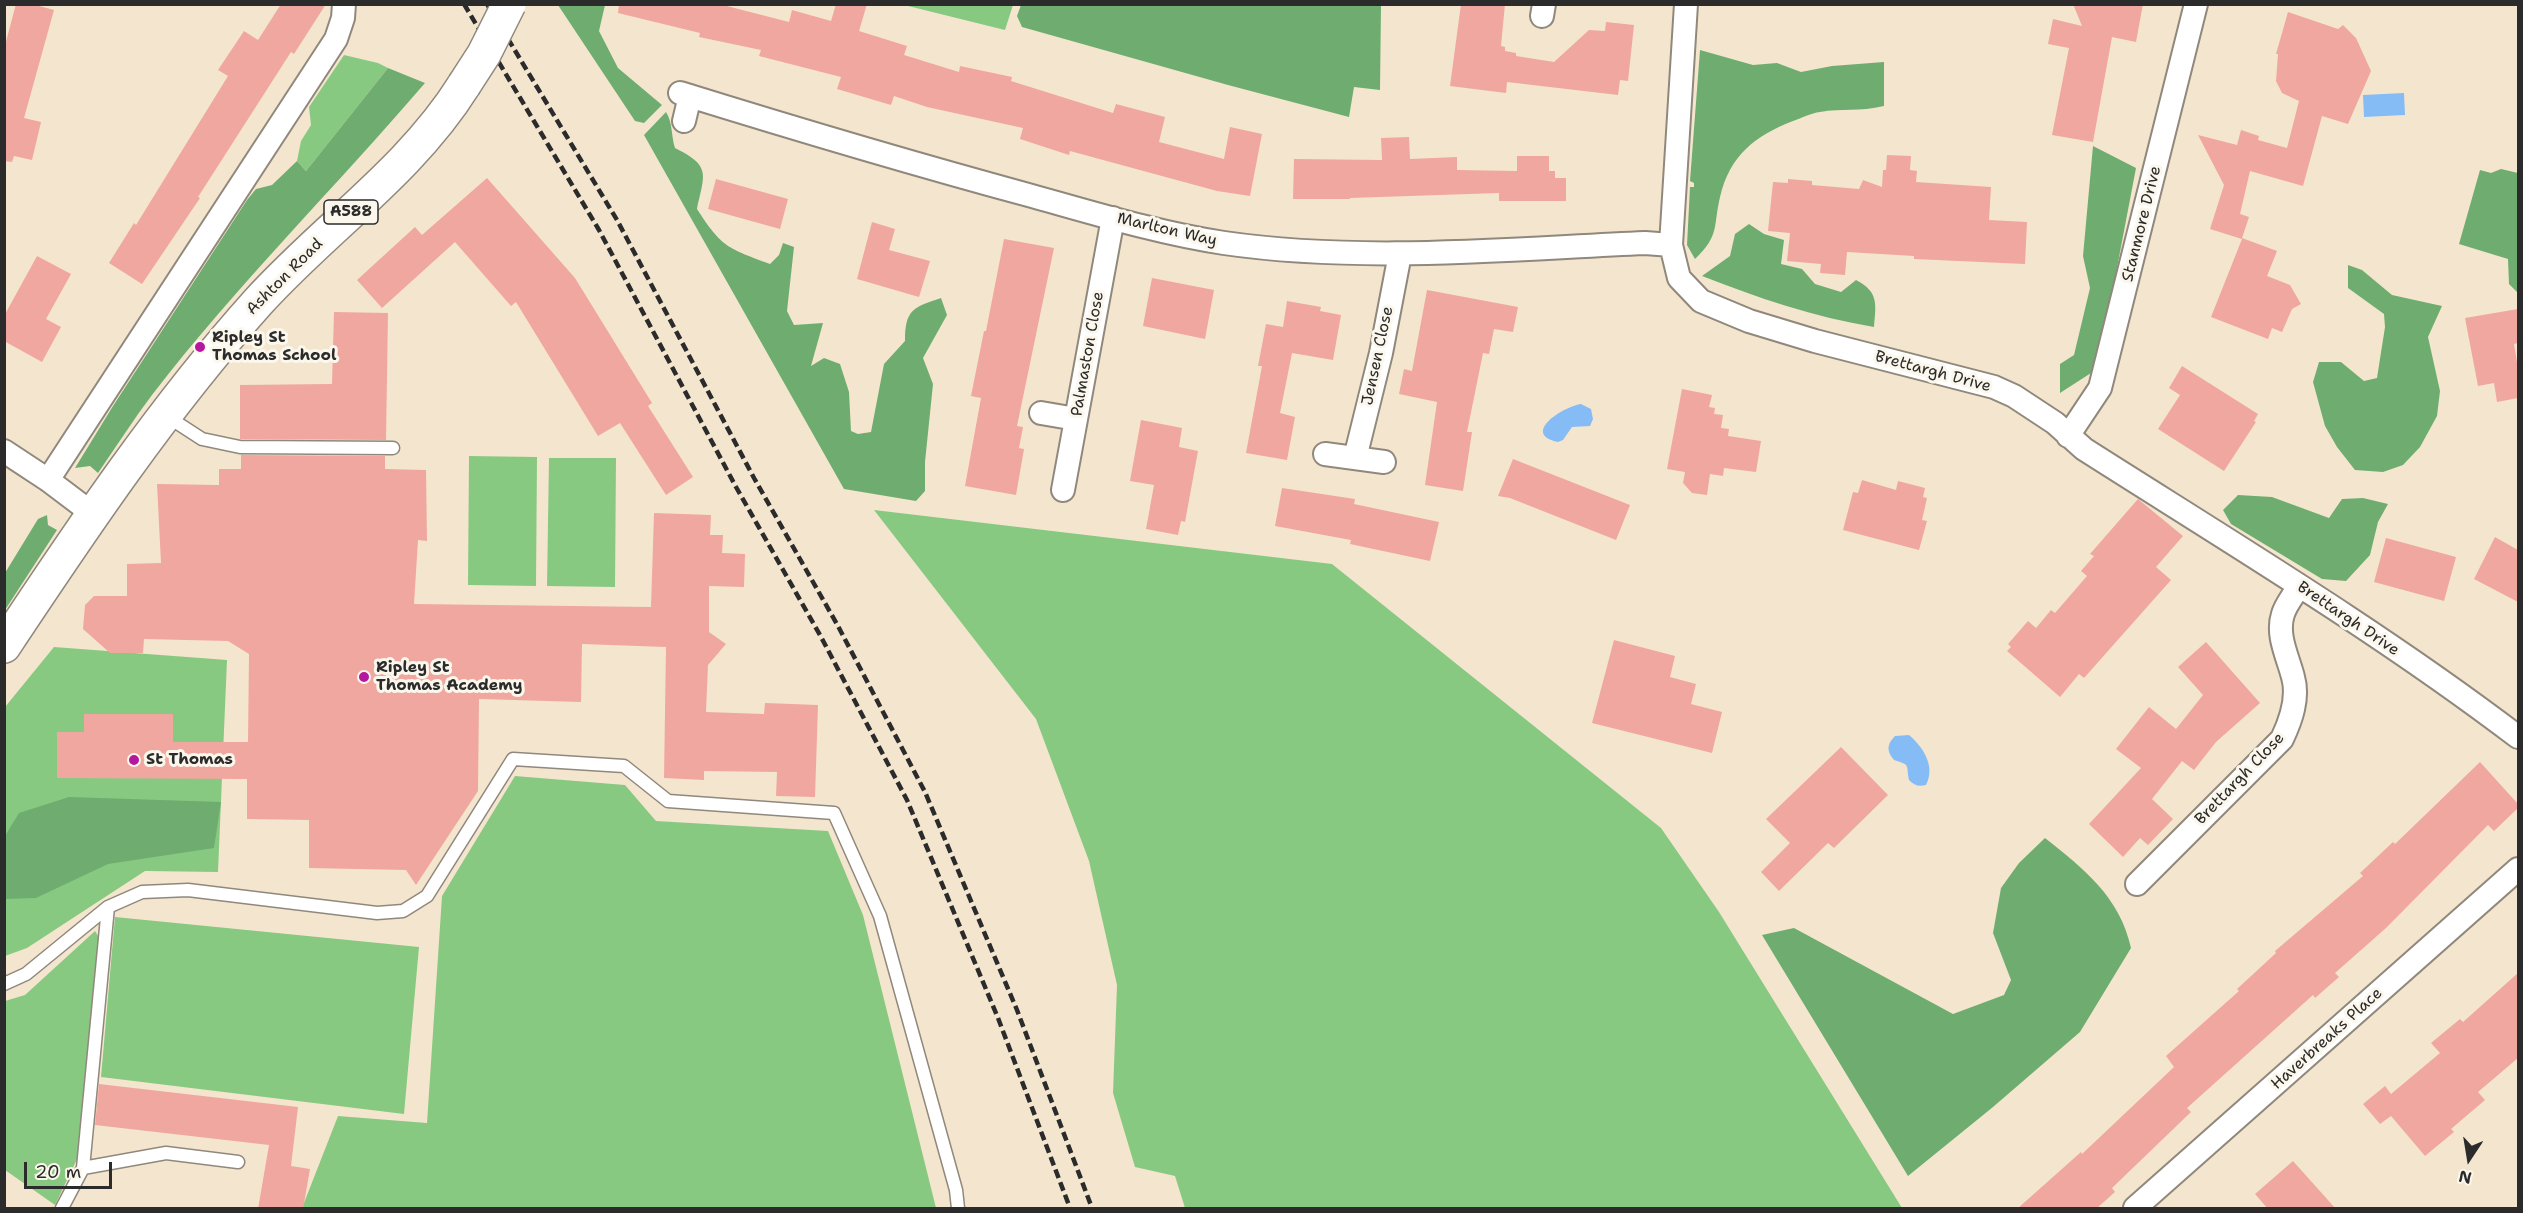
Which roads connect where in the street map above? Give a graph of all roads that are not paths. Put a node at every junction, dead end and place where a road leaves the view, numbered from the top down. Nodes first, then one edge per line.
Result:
1 (344, 4) edge
2 (509, 4) edge
3 (1686, 4) edge
4 (2196, 4) edge
5 (684, 121) dead end
6 (1113, 218) junction
7 (1671, 245) junction
8 (1400, 254) junction
9 (1041, 413) dead end
10 (164, 414) junction
11 (1076, 419) junction
12 (2068, 436) junction
13 (393, 448) dead end
14 (4, 451) edge
15 (1324, 454) dead end
16 (1355, 458) junction
17 (1384, 462) dead end
18 (48, 480) junction
19 (1063, 490) dead end
20 (93, 514) junction
21 (2300, 586) junction
22 (4, 646) edge
23 (2518, 737) edge
24 (2518, 869) edge
25 (2137, 884) dead end
26 (108, 907) junction
27 (4, 984) edge
28 (238, 1162) dead end
29 (83, 1168) junction
30 (63, 1209) edge
31 (958, 1209) edge
32 (2135, 1209) edge

1 - 18 street
2 - 10 main road, Ashton Road / A588, bridge
3 - 7 street, Brettargh Drive
4 - 12 street, Stanmore Drive
5 - 6 street, Marlton Way
6 - 8 street, Marlton Way
6 - 11 street, Palmaston Close
7 - 8 street, Marlton Way
7 - 12 street, Brettargh Drive
8 - 16 street, Jensen Close
9 - 11 street
10 - 13 lane
10 - 20 main road, Ashton Road / A588
11 - 19 street, Palmaston Close
12 - 21 street, Brettargh Drive
14 - 18 street
15 - 16 street
16 - 17 street
18 - 20 street
20 - 22 main road, Ashton Road / A588
21 - 23 street, Brettargh Drive
21 - 25 street, Brettargh Close
24 - 32 street, Haverbreaks Place
26 - 27 lane
26 - 29 lane
26 - 31 lane
28 - 29 lane
29 - 30 lane

